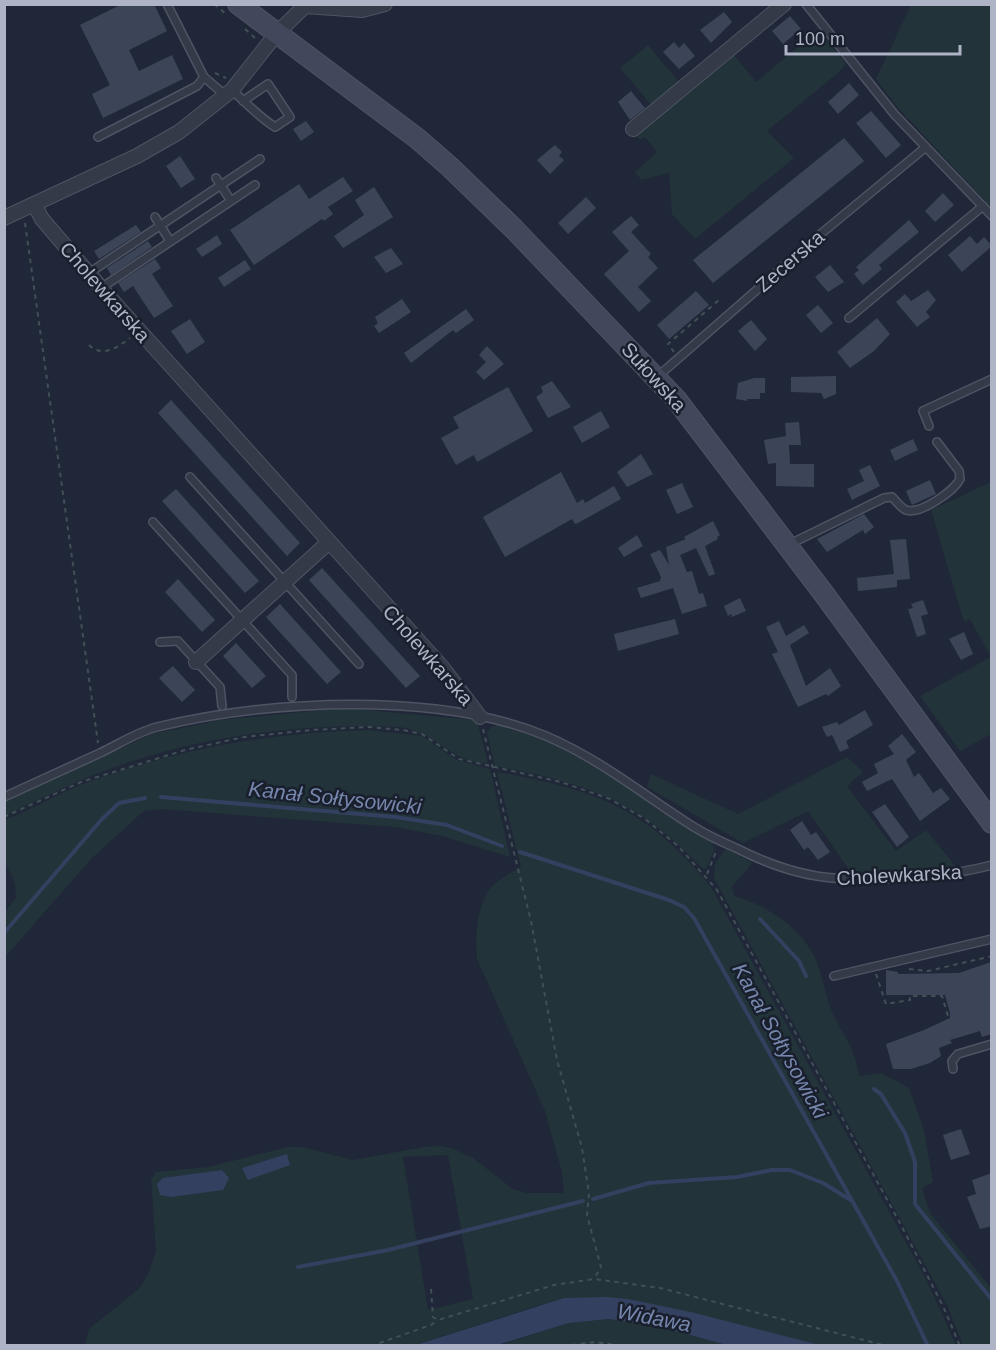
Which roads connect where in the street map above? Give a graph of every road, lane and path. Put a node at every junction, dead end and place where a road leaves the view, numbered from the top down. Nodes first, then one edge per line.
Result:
1 (168, 4) edge
2 (238, 4) edge
3 (385, 4) edge
4 (784, 4) edge
5 (806, 4) edge
6 (304, 5) edge
7 (243, 27) dead end
8 (277, 33) junction
9 (258, 41) dead end
10 (204, 77) junction
11 (229, 93) junction
12 (243, 101) junction
13 (633, 129) dead end
14 (98, 137) dead end
15 (926, 147) junction
16 (260, 159) dead end
17 (216, 178) dead end
18 (220, 185) junction
19 (255, 185) dead end
20 (231, 201) junction
21 (983, 206) junction
22 (29, 208) junction
23 (992, 216) edge
24 (154, 217) dead end
25 (4, 218) edge
26 (160, 225) junction
27 (171, 241) junction
28 (89, 273) junction
29 (101, 288) junction
30 (719, 300) dead end
31 (849, 318) dead end
32 (140, 331) junction
33 (89, 345) dead end
34 (678, 356) junction
35 (655, 378) junction
36 (992, 379) edge
37 (929, 426) dead end
38 (937, 442) dead end
39 (190, 477) dead end
40 (153, 522) dead end
41 (329, 542) junction
42 (787, 545) junction
43 (285, 582) junction
44 (243, 620) junction
45 (160, 642) dead end
46 (196, 662) junction
47 (359, 664) dead end
48 (292, 697) dead end
49 (222, 706) dead end
50 (480, 717) junction
51 (97, 738) dead end
52 (493, 768) junction
53 (4, 797) edge
54 (4, 818) edge
55 (992, 824) edge
56 (722, 842) junction
57 (992, 865) edge
58 (707, 875) junction
59 (992, 939) edge
60 (992, 956) edge
61 (901, 968) dead end
62 (875, 970) dead end
63 (834, 976) dead end
64 (948, 1016) dead end
65 (992, 1044) edge
66 (953, 1070) dead end
67 (594, 1279) junction
68 (431, 1289) dead end
69 (438, 1320) junction
70 (371, 1346) edge
71 (563, 1346) edge
72 (621, 1346) edge
73 (888, 1346) edge
74 (960, 1346) edge

1 - 10 lane
2 - 8 main road, Sułowska
3 - 6 street
4 - 13 street
5 - 15 lane
6 - 8 street
7 - 9 path
8 - 11 street
8 - 35 main road, Sułowska
10 - 11 lane
10 - 14 lane
11 - 12 lane
11 - 22 street
12 - 12 lane
15 - 21 lane
15 - 34 lane, Zecerska
16 - 18 lane
17 - 18 lane
18 - 20 lane
18 - 26 lane
19 - 20 lane
20 - 27 lane
21 - 23 lane
21 - 31 lane
22 - 25 street
22 - 28 street, Cholewkarska
22 - 51 path
24 - 26 lane
26 - 27 lane
26 - 28 lane
27 - 29 lane
28 - 29 street, Cholewkarska
29 - 32 street, Cholewkarska
30 - 34 path
32 - 33 path
32 - 41 street, Cholewkarska
34 - 35 lane, Zecerska
35 - 42 main road, Sułowska
36 - 37 lane
38 - 42 lane
39 - 43 lane
40 - 44 lane
41 - 43 street
41 - 50 street, Cholewkarska
42 - 55 main road, Sułowska
43 - 44 street
43 - 47 lane
44 - 46 street
44 - 48 lane
45 - 46 lane
46 - 49 lane
50 - 52 path
50 - 53 lane
50 - 56 lane, Cholewkarska
52 - 54 path
52 - 58 path
52 - 67 path
56 - 57 lane, Cholewkarska
56 - 58 path
58 - 74 path
59 - 63 lane
60 - 61 path
62 - 64 path
65 - 66 lane
67 - 69 path
67 - 73 path
68 - 69 path
69 - 70 path
71 - 72 path

